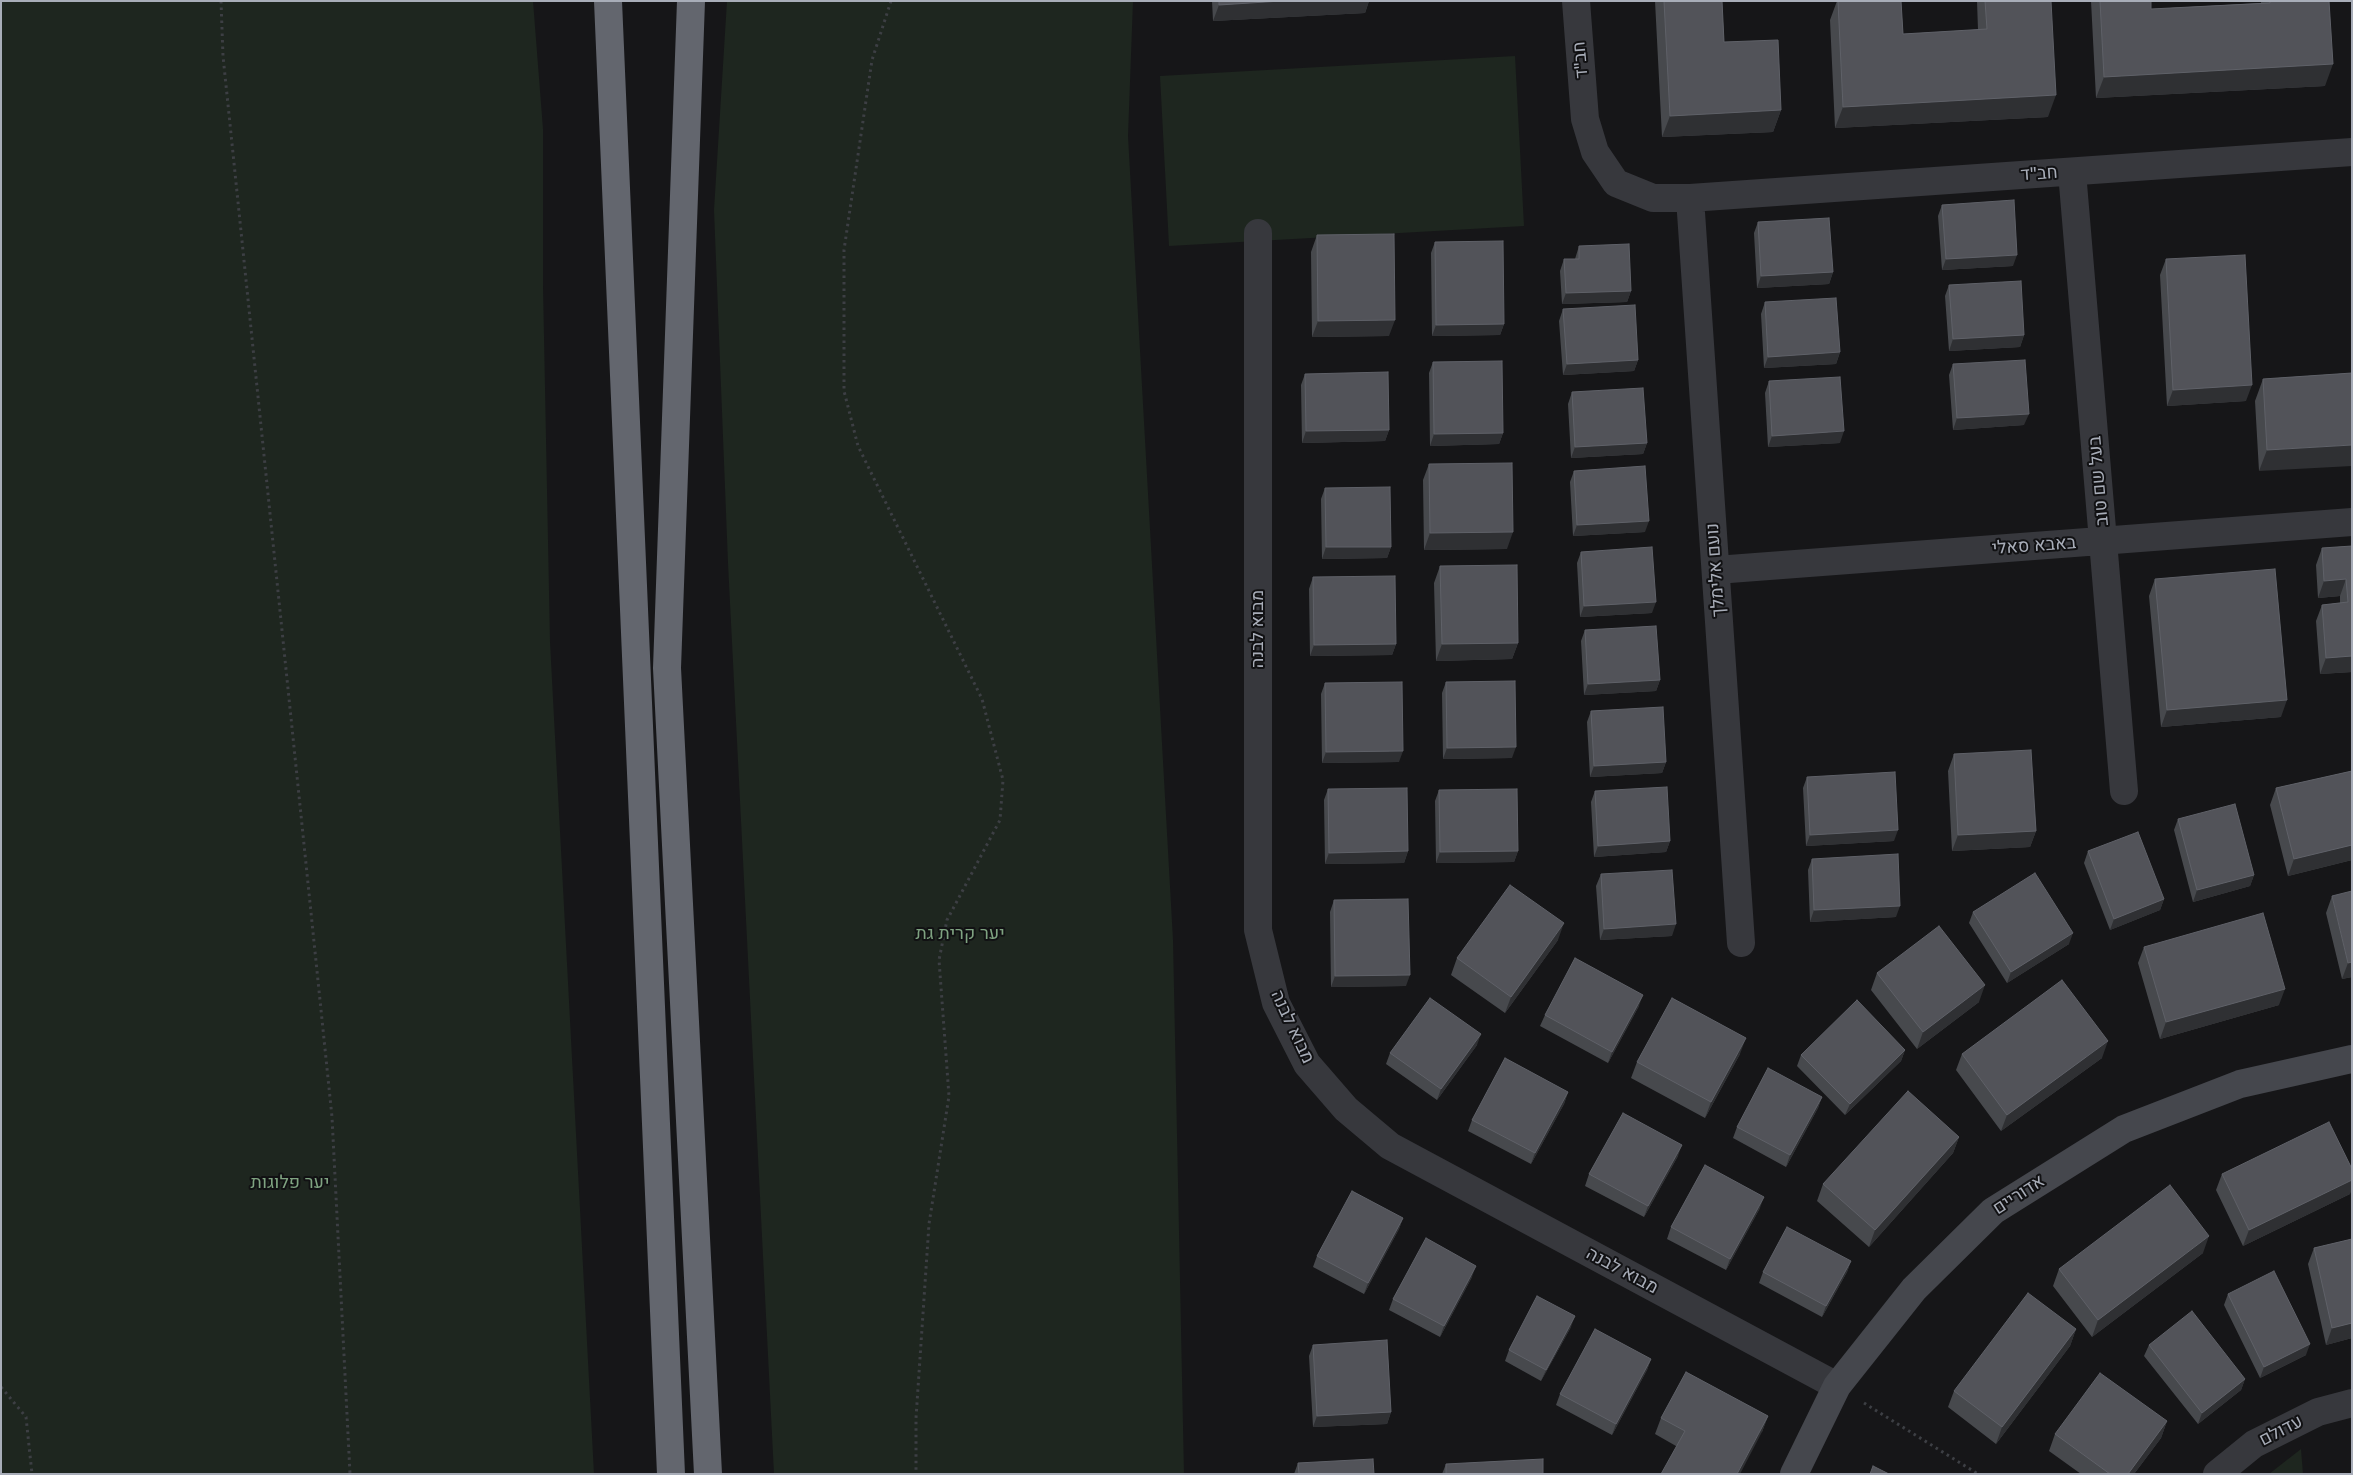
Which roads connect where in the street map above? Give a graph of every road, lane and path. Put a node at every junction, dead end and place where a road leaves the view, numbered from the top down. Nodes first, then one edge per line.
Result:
1 (221, 1) edge
2 (608, 1) edge
3 (691, 1) edge
4 (892, 1) edge
5 (1576, 1) edge
6 (2352, 152) edge
7 (2072, 172) junction
8 (1690, 198) junction
9 (1258, 234) dead end
10 (2352, 522) edge
11 (2104, 541) junction
12 (1716, 570) junction
13 (2124, 791) dead end
14 (1741, 943) dead end
15 (2352, 1059) edge
16 (1837, 1386) junction
17 (1, 1387) edge
18 (2352, 1403) edge
19 (32, 1474) edge
20 (350, 1474) edge
21 (671, 1474) edge
22 (708, 1474) edge
23 (916, 1474) edge
24 (1794, 1474) edge
25 (1978, 1474) edge
26 (2217, 1474) edge

1 - 20 path
2 - 21 highway
3 - 22 highway
4 - 23 path
5 - 8 street, חב"ד
6 - 7 street, חב"ד
7 - 8 street, חב"ד
7 - 11 street, בעל שם טוב
8 - 12 street, נועם אלימלך
9 - 16 street, מבוא לבנה
10 - 11 street, באבא סאלי
11 - 12 street, באבא סאלי
11 - 13 street, בעל שם טוב
12 - 14 street, נועם אלימלך
15 - 16 street, אדוריים
16 - 24 street, אדוריים
16 - 25 path
17 - 19 path
18 - 26 street, עדולם

